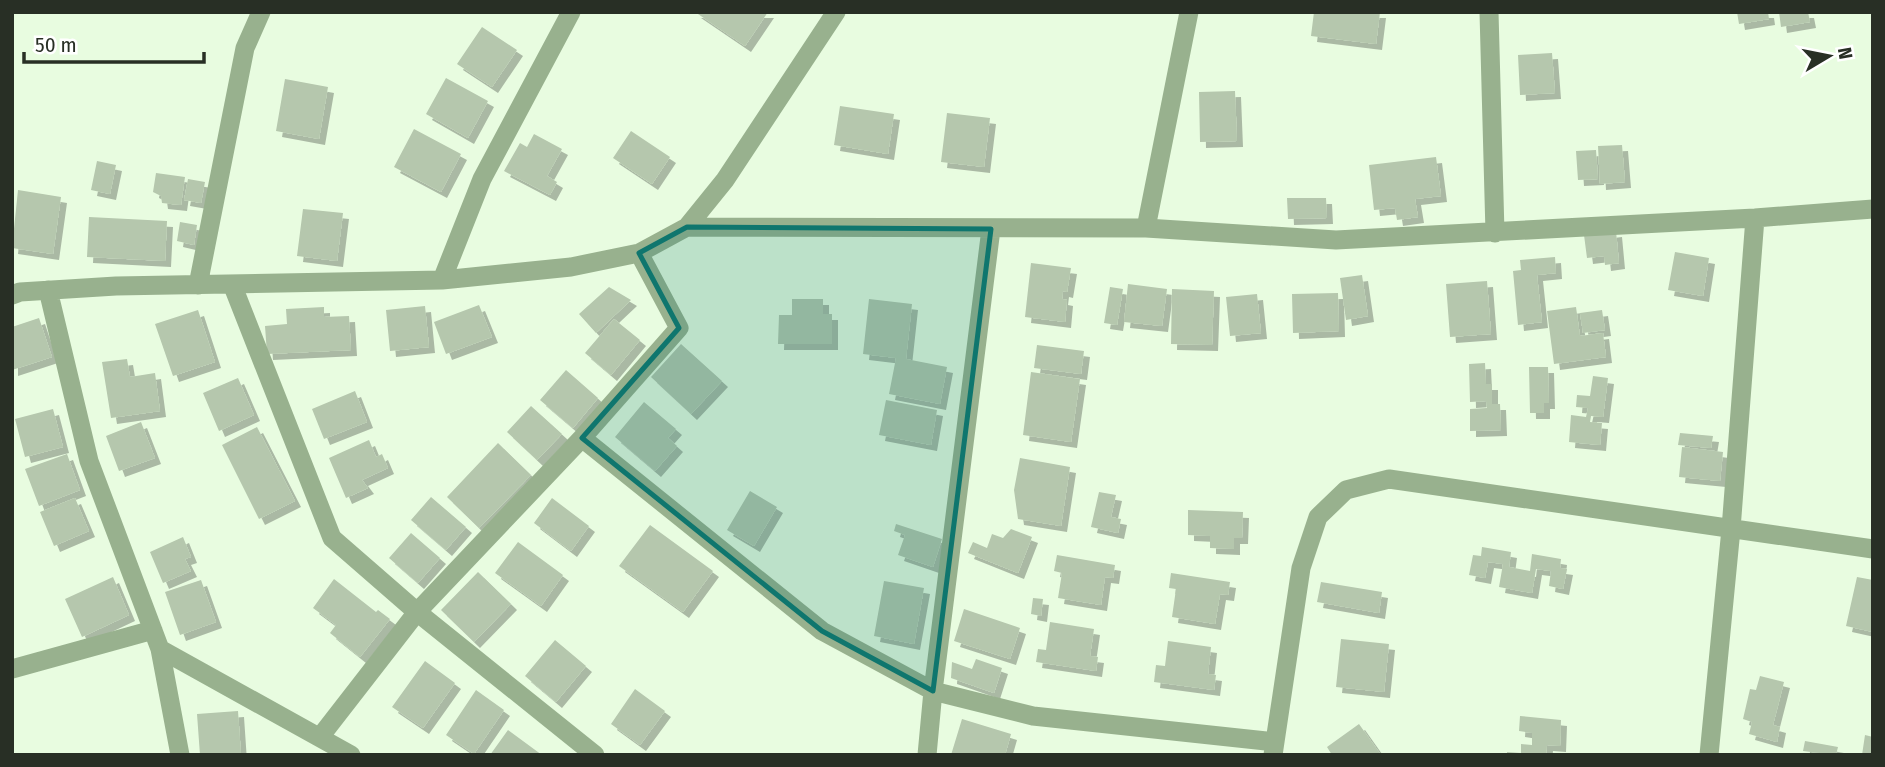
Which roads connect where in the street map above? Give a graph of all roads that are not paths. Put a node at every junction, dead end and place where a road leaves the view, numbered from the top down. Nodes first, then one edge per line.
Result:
1 (261, 12) edge
2 (571, 12) edge
3 (836, 12) edge
4 (1189, 12) edge
5 (1489, 12) edge
6 (1873, 209) edge
7 (1755, 218) junction
8 (687, 227) junction
9 (1146, 228) junction
10 (991, 229) junction
11 (1495, 233) junction
12 (639, 253) junction
13 (442, 280) junction
14 (232, 284) junction
15 (198, 285) junction
16 (48, 290) junction
17 (12, 295) edge
18 (582, 438) junction
19 (1731, 529) junction
20 (1873, 549) edge
21 (417, 612) junction
22 (153, 630) junction
23 (160, 649) junction
24 (12, 669) edge
25 (933, 691) junction
26 (320, 737) junction
27 (1274, 748) edge
28 (180, 755) edge
29 (351, 755) edge
30 (595, 755) edge
31 (927, 755) edge
32 (1709, 755) edge

1 - 15 street
2 - 13 street
3 - 8 street
4 - 9 street
5 - 11 street
6 - 7 street
7 - 11 street
7 - 19 street
8 - 10 street
8 - 12 street
9 - 10 street
9 - 11 street
10 - 25 street
12 - 13 street
12 - 18 street
13 - 14 street
14 - 15 street
14 - 21 street
15 - 16 street
16 - 17 street
16 - 22 street
18 - 21 street
18 - 25 street
19 - 20 street
19 - 27 street
19 - 32 street
21 - 26 street
21 - 30 street
22 - 23 street
22 - 24 street
23 - 26 street
23 - 28 street
25 - 27 street
25 - 31 street
26 - 29 street

